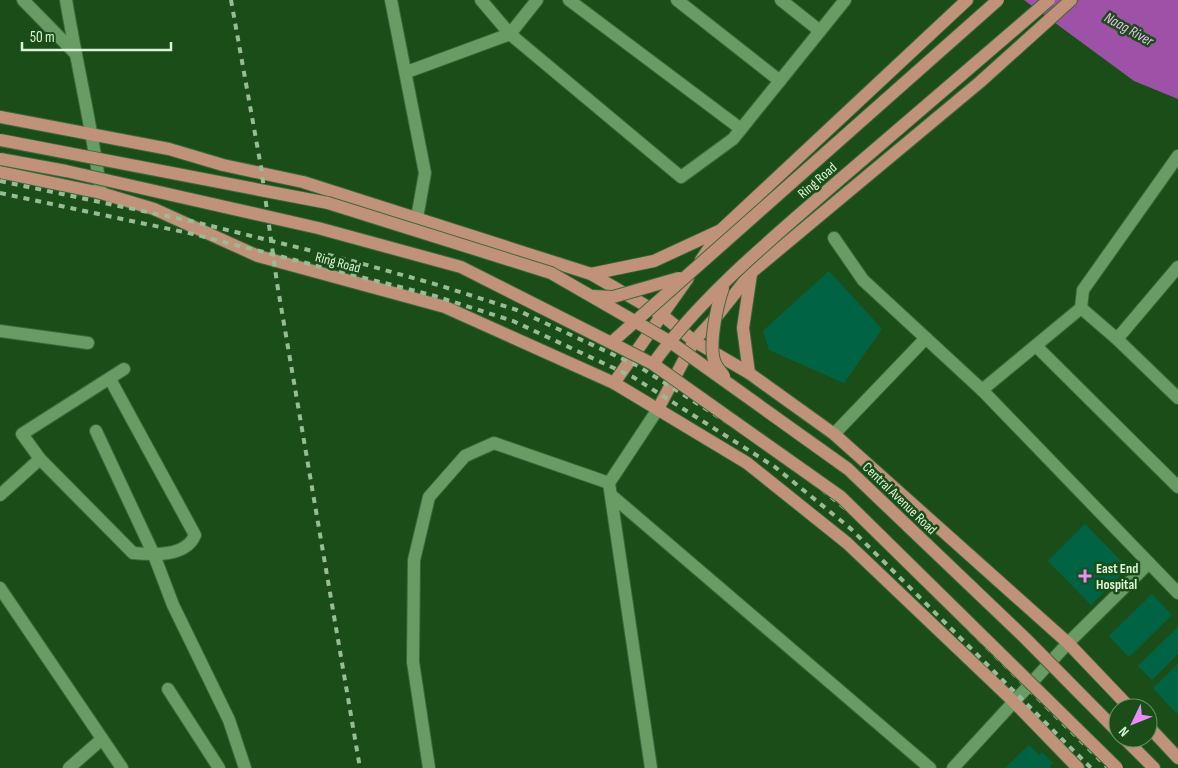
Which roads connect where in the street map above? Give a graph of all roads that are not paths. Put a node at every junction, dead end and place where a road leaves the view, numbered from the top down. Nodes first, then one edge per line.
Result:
1 (23, 0) edge
2 (66, 0) edge
3 (391, 0) edge
4 (481, 0) edge
5 (537, 0) edge
6 (569, 0) edge
7 (677, 0) edge
8 (782, 0) edge
9 (845, 0) edge
10 (967, 0) edge
11 (998, 0) edge
12 (1049, 0) edge
13 (1071, 0) edge
14 (820, 31) junction
15 (510, 34) junction
16 (75, 53) junction
17 (407, 72) junction
18 (780, 81) junction
19 (0, 117) edge
20 (741, 129) junction
21 (93, 133) junction
22 (0, 140) edge
23 (1178, 156) edge
24 (0, 159) edge
25 (0, 172) edge
26 (101, 193) junction
27 (417, 218) junction
28 (722, 229) junction
29 (834, 238) dead end
30 (1178, 267) edge
31 (752, 272) junction
32 (592, 274) junction
33 (689, 274) junction
34 (723, 286) junction
35 (589, 295) junction
36 (1081, 308) junction
37 (662, 315) junction
38 (633, 322) junction
39 (0, 331) edge
40 (926, 338) junction
41 (1117, 339) junction
42 (669, 341) junction
43 (694, 341) junction
44 (612, 342) junction
45 (88, 343) dead end
46 (1036, 346) junction
47 (653, 364) junction
48 (124, 370) dead end
49 (749, 373) junction
50 (110, 379) junction
51 (614, 383) junction
52 (731, 386) junction
53 (982, 390) junction
54 (1178, 398) edge
55 (658, 409) junction
56 (96, 431) dead end
57 (834, 434) junction
58 (40, 459) junction
59 (1178, 487) edge
60 (610, 489) junction
61 (0, 495) edge
62 (154, 555) junction
63 (1149, 563) junction
64 (0, 588) edge
65 (1178, 593) edge
66 (1068, 643) junction
67 (168, 688) dead end
68 (1120, 698) edge
69 (1014, 702) junction
70 (1108, 722) edge
71 (1158, 737) edge
72 (102, 739) junction
73 (1134, 748) edge
74 (1178, 758) edge
75 (69, 768) edge
76 (122, 768) edge
77 (219, 768) edge
78 (245, 768) edge
79 (429, 768) edge
80 (652, 768) edge
81 (930, 768) edge
82 (953, 768) edge
83 (1078, 768) edge
84 (1117, 768) edge
85 (1154, 768) edge

1 - 16 street
2 - 16 street
3 - 17 street
4 - 15 street
5 - 15 street
6 - 20 street
7 - 18 street
8 - 14 street
9 - 14 street
10 - 28 main road, Ring Road
11 - 33 main road, Ring Road, bridge
12 - 34 main road, Ring Road, bridge
13 - 31 main road, Ring Road
14 - 18 street
15 - 17 street
15 - 20 street
16 - 21 street
17 - 27 street
18 - 20 street
19 - 21 main road, Central Avenue Road
21 - 26 street
21 - 27 main road, Central Avenue Road
22 - 35 main road, bridge
23 - 36 street
24 - 44 main road, Ring Road, bridge
25 - 26 main road, Ring Road
26 - 51 main road, Ring Road
27 - 32 main road, Central Avenue Road
28 - 32 main road
28 - 37 main road, Ring Road
29 - 40 street
30 - 41 street
31 - 43 main road, Ring Road
31 - 49 main road
32 - 37 main road, Central Avenue Road
33 - 35 main road, bridge
33 - 38 main road, Ring Road, bridge
34 - 42 main road, Ring Road, bridge
34 - 52 main road, bridge
35 - 38 main road, bridge
36 - 41 street
36 - 46 street
37 - 43 main road, Central Avenue Road
37 - 51 main road, Ring Road
38 - 42 main road, Central Avenue Road, bridge
38 - 44 main road, Ring Road, bridge
39 - 45 street
40 - 53 street
40 - 57 street
41 - 54 street
42 - 47 main road, Ring Road, bridge
42 - 52 main road, Central Avenue Road, bridge
43 - 49 main road, Central Avenue Road
43 - 55 main road, Ring Road
44 - 47 main road, Ring Road, bridge
46 - 53 street
46 - 59 street
47 - 84 main road, bridge
48 - 50 street
49 - 57 main road, Central Avenue Road
50 - 58 street
50 - 62 street
51 - 55 main road, Ring Road
52 - 70 main road, Central Avenue Road, bridge
53 - 63 street
55 - 60 street
55 - 69 main road, Ring Road
56 - 62 street
57 - 66 main road, Central Avenue Road
58 - 61 street
58 - 62 street
60 - 79 street
60 - 80 street
60 - 81 street
62 - 78 street
63 - 65 street
63 - 66 street
64 - 72 street
66 - 68 main road, Central Avenue Road
66 - 69 street
67 - 77 street
69 - 82 street
69 - 83 main road, Ring Road
71 - 74 main road
72 - 75 street
72 - 76 street
73 - 85 main road

